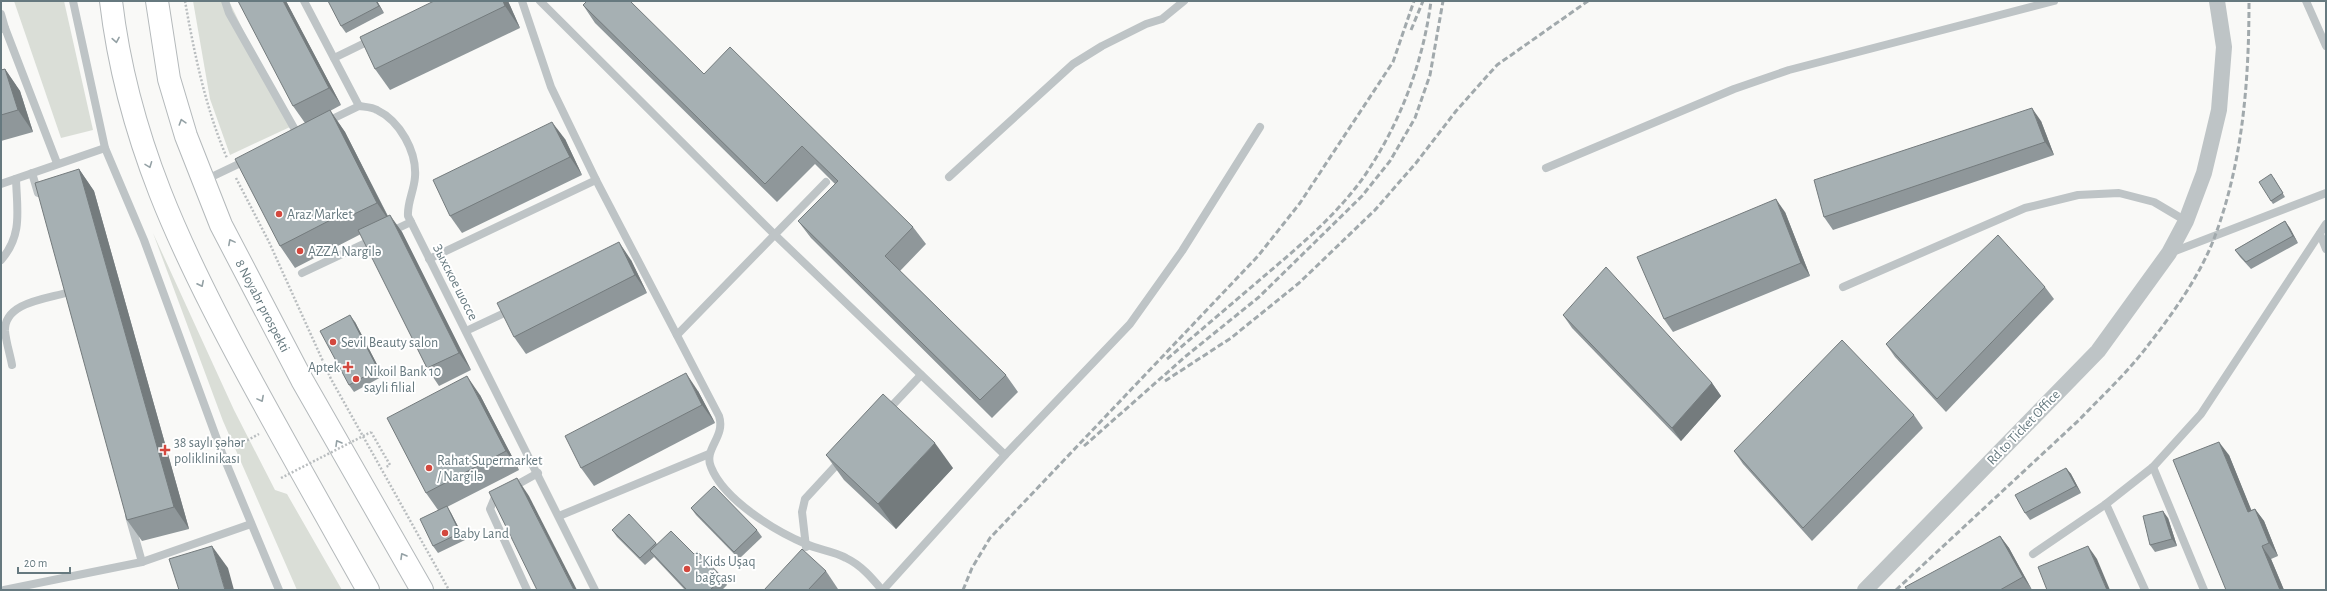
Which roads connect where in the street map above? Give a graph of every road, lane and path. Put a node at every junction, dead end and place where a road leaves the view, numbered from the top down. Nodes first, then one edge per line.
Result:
1 (73, 1) edge
2 (111, 1) edge
3 (157, 1) edge
4 (186, 1) edge
5 (225, 1) edge
6 (304, 1) edge
7 (522, 1) edge
8 (540, 1) edge
9 (1184, 1) edge
10 (2054, 1) edge
11 (2218, 1) edge
12 (2306, 1) edge
13 (1, 14) edge
14 (3, 28) edge
15 (383, 35) edge
16 (2326, 46) edge
17 (334, 58) junction
18 (359, 106) junction
19 (318, 125) edge
20 (1260, 127) dead end
21 (298, 135) edge
22 (105, 148) junction
23 (256, 156) edge
24 (57, 163) junction
25 (231, 168) junction
26 (1546, 168) dead end
27 (32, 173) junction
28 (949, 177) dead end
29 (16, 179) junction
30 (596, 180) junction
31 (204, 181) junction
32 (826, 182) edge
33 (1, 184) edge
34 (2326, 193) edge
35 (40, 203) edge
36 (2186, 221) junction
37 (411, 222) junction
38 (2326, 224) edge
39 (774, 234) junction
40 (2320, 234) junction
41 (2326, 250) edge
42 (2169, 254) junction
43 (429, 259) junction
44 (1, 260) edge
45 (302, 273) dead end
46 (1843, 286) dead end
47 (66, 293) edge
48 (522, 305) edge
49 (466, 331) junction
50 (677, 335) junction
51 (12, 365) dead end
52 (921, 375) junction
53 (883, 415) edge
54 (275, 426) junction
55 (222, 453) junction
56 (710, 454) junction
57 (845, 455) edge
58 (1004, 455) junction
59 (386, 467) dead end
60 (2153, 467) junction
61 (538, 473) junction
62 (281, 478) dead end
63 (2106, 504) junction
64 (126, 508) edge
65 (559, 516) junction
66 (251, 524) junction
67 (807, 545) junction
68 (2033, 554) dead end
69 (801, 558) edge
70 (142, 562) junction
71 (4, 590) edge
72 (279, 590) edge
73 (368, 590) edge
74 (422, 590) edge
75 (449, 590) edge
76 (527, 590) edge
77 (595, 590) edge
78 (883, 590) edge
79 (1866, 590) edge
80 (2144, 590) edge
81 (2204, 590) edge

1 - 22 lane
2 -> 54 highway
31 -> 3 highway, 8 Noyabr prospekti
4 - 25 path
5 - 21 lane
6 - 17 lane
7 - 30 lane
8 - 39 lane
9 - 28 lane
10 - 26 lane
11 - 36 street, Rd to Ticket Office
12 - 16 lane
13 - 14 lane
14 - 24 lane
15 - 17 lane
17 - 18 lane
18 - 19 lane
18 - 37 lane, Зыхское шоссе
20 - 58 lane
22 - 24 lane
22 - 55 lane
23 - 25 lane
24 - 27 lane
25 - 31 lane
25 - 75 path
27 - 29 lane
27 - 35 lane
29 - 33 lane
29 - 44 lane
30 - 43 lane
30 - 50 lane
74 -> 31 highway, 8 Noyabr prospekti
32 - 39 lane
34 - 42 lane
36 - 42 street, Rd to Ticket Office
36 - 46 lane
37 - 43 lane, Зыхское шоссе
37 - 45 lane
38 - 40 lane
39 - 50 lane
39 - 52 lane
40 - 41 lane
40 - 60 lane
42 - 79 street, Rd to Ticket Office
43 - 49 lane, Зыхское шоссе
47 - 51 lane
48 - 49 lane
49 - 61 lane, Зыхское шоссе
50 - 56 lane
52 - 53 lane
52 - 58 lane
54 - 55 path
54 - 73 highway
55 - 66 lane
56 - 65 lane
56 - 67 lane
57 - 67 lane
58 - 78 lane
59 - 62 path, bridge
60 - 63 lane
60 - 81 lane
61 - 65 lane, Зыхское шоссе
61 - 76 lane
63 - 68 lane
63 - 80 lane
64 - 70 lane
65 - 77 lane, Зыхское шоссе
66 - 70 lane
66 - 72 lane
67 - 69 lane
67 - 78 lane
70 - 71 lane

